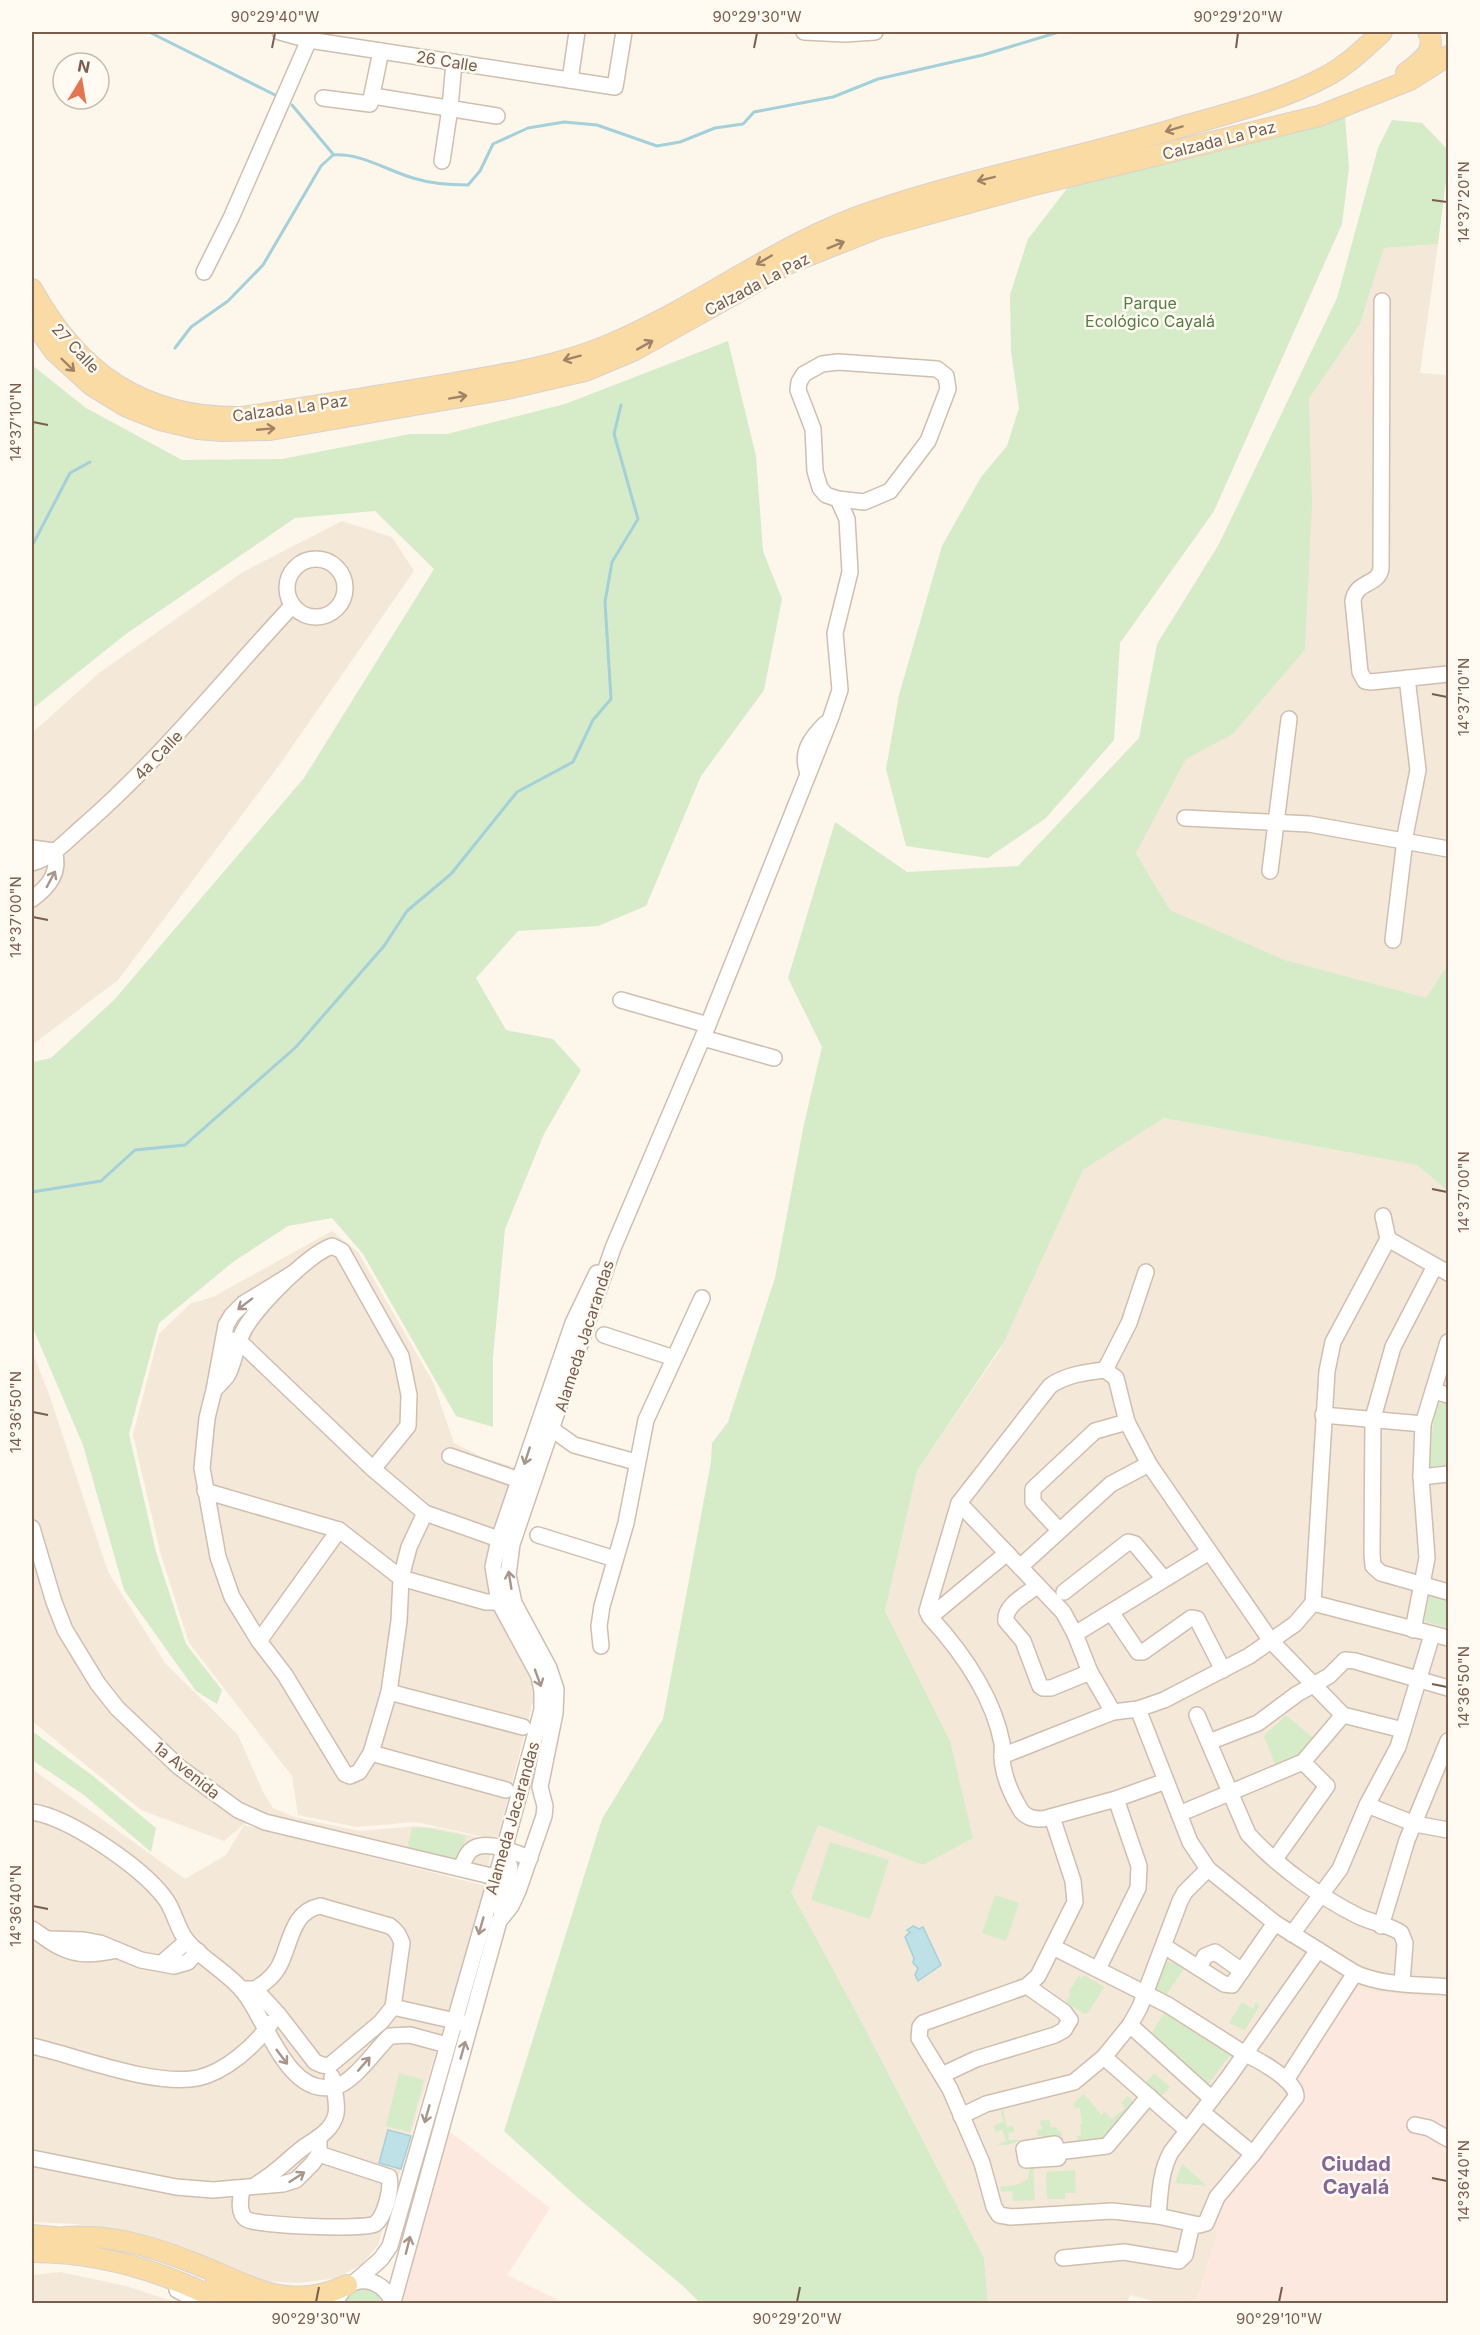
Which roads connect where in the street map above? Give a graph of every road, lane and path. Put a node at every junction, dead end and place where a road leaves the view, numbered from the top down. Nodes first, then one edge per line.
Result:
1 (280, 32) edge
2 (577, 32) edge
3 (624, 32) edge
4 (804, 32) edge
5 (875, 32) edge
6 (1382, 32) edge
7 (1399, 32) edge
8 (1428, 32) edge
9 (309, 40) junction
10 (381, 51) junction
11 (1362, 51) junction
12 (1449, 56) edge
13 (454, 62) junction
14 (1326, 77) junction
15 (570, 80) junction
16 (1377, 94) junction
17 (373, 96) junction
18 (323, 98) dead end
19 (450, 108) junction
20 (1233, 112) junction
21 (497, 116) dead end
22 (1257, 130) junction
23 (1178, 149) junction
24 (442, 161) dead end
25 (204, 272) dead end
26 (32, 289) edge
27 (1382, 301) dead end
28 (32, 320) edge
29 (130, 401) junction
30 (838, 500) junction
31 (864, 502) junction
32 (847, 519) junction
33 (292, 606) dead end
34 (1449, 674) edge
35 (1407, 678) junction
36 (1289, 719) dead end
37 (1185, 818) dead end
38 (1275, 822) junction
39 (1405, 841) junction
40 (32, 848) edge
41 (1449, 849) edge
42 (54, 851) junction
43 (32, 863) edge
44 (1270, 871) dead end
45 (32, 899) edge
46 (1393, 940) dead end
47 (621, 1000) dead end
48 (706, 1032) junction
49 (774, 1058) dead end
50 (1383, 1216) dead end
51 (1388, 1239) junction
52 (613, 1248) junction
53 (1442, 1270) edge
54 (295, 1272) junction
55 (1146, 1272) dead end
56 (702, 1298) dead end
57 (604, 1335) dead end
58 (223, 1338) junction
59 (238, 1341) junction
60 (1448, 1342) edge
61 (674, 1358) junction
62 (1105, 1370) junction
63 (214, 1390) junction
64 (1441, 1393) edge
65 (1323, 1415) junction
66 (1373, 1418) junction
67 (1127, 1422) junction
68 (538, 1423) junction
69 (1423, 1424) junction
70 (553, 1428) junction
71 (548, 1445) junction
72 (574, 1445) junction
73 (450, 1456) dead end
74 (636, 1462) junction
75 (1149, 1464) junction
76 (373, 1469) junction
77 (1449, 1474) edge
78 (1421, 1477) junction
79 (519, 1480) junction
80 (205, 1491) junction
81 (959, 1503) junction
82 (425, 1513) junction
83 (32, 1528) edge
84 (339, 1530) junction
85 (1059, 1530) junction
86 (538, 1535) dead end
87 (506, 1541) junction
88 (1209, 1552) junction
89 (1007, 1553) junction
90 (615, 1559) junction
91 (1020, 1567) junction
92 (401, 1578) junction
93 (1164, 1580) junction
94 (1423, 1585) junction
95 (1037, 1586) junction
96 (1065, 1592) dead end
97 (1449, 1592) edge
98 (499, 1602) junction
99 (1313, 1603) junction
100 (1110, 1612) junction
101 (930, 1617) junction
102 (1413, 1630) junction
103 (1075, 1634) junction
104 (1432, 1635) junction
105 (1449, 1638) edge
106 (259, 1641) junction
107 (1271, 1641) junction
108 (601, 1646) dead end
109 (1223, 1670) junction
110 (1090, 1672) junction
111 (1419, 1679) junction
112 (1314, 1685) junction
113 (1449, 1688) edge
114 (389, 1692) junction
115 (1138, 1709) junction
116 (1113, 1712) junction
117 (1197, 1715) dead end
118 (1343, 1715) junction
119 (523, 1727) dead end
120 (1403, 1730) junction
121 (1449, 1741) edge
122 (1209, 1742) junction
123 (370, 1754) junction
124 (547, 1755) junction
125 (1002, 1756) junction
126 (529, 1759) junction
127 (1303, 1762) junction
128 (1166, 1781) junction
129 (1231, 1792) junction
130 (512, 1795) junction
131 (1116, 1799) junction
132 (1367, 1805) junction
133 (32, 1812) edge
134 (1179, 1814) junction
135 (544, 1816) junction
136 (1052, 1817) junction
137 (1415, 1824) junction
138 (1449, 1830) edge
139 (1295, 1834) junction
140 (1261, 1848) junction
141 (504, 1850) junction
142 (530, 1858) junction
143 (1275, 1859) junction
144 (460, 1868) junction
145 (1208, 1869) junction
146 (495, 1877) junction
147 (1322, 1896) junction
148 (499, 1922) junction
149 (1275, 1923) junction
150 (1381, 1926) junction
151 (32, 1929) edge
152 (1292, 1934) junction
153 (193, 1946) junction
154 (1164, 1946) junction
155 (1053, 1947) junction
156 (1318, 1950) junction
157 (1199, 1968) junction
158 (1098, 1969) junction
159 (1242, 1971) junction
160 (1355, 1973) junction
161 (1402, 1983) junction
162 (1027, 1986) junction
163 (1449, 1987) edge
164 (248, 1991) junction
165 (1146, 1994) junction
166 (393, 2007) junction
167 (278, 2014) junction
168 (454, 2021) junction
169 (470, 2025) junction
170 (1130, 2025) junction
171 (267, 2029) junction
172 (447, 2045) junction
173 (32, 2046) edge
174 (1245, 2054) junction
175 (1104, 2057) junction
176 (329, 2066) junction
177 (942, 2075) junction
178 (1286, 2079) junction
179 (334, 2087) junction
180 (1149, 2096) junction
181 (1212, 2099) junction
182 (1202, 2112) junction
183 (961, 2116) junction
184 (1415, 2125) dead end
185 (1187, 2130) junction
186 (319, 2137) junction
187 (1449, 2139) edge
188 (1057, 2152) dead end
189 (319, 2154) junction
190 (1253, 2154) junction
191 (36, 2161) edge
192 (247, 2188) junction
193 (1158, 2216) junction
194 (1192, 2224) junction
195 (32, 2235) edge
196 (66, 2237) junction
197 (32, 2252) edge
198 (1063, 2258) dead end
199 (126, 2264) junction
200 (352, 2283) junction
201 (248, 2301) dead end
202 (393, 2303) edge
203 (203, 2304) edge
204 (227, 2304) edge
205 (336, 2304) edge

1 - 9 street, 26 Calle
2 - 15 street
3 - 15 street, 26 Calle
4 - 5 street
6 - 11 main road, Calzada La Paz
7 - 11 main road
8 - 16 main road
9 - 10 street, 26 Calle
9 - 25 street
10 - 13 street, 26 Calle
10 - 17 street
11 - 14 main road, Calzada La Paz
12 - 16 main road, Calzada La Paz
13 - 15 street, 26 Calle
13 - 19 street
14 - 20 main road, Calzada La Paz
14 - 22 main road
16 - 22 main road, Calzada La Paz
17 - 18 street
17 - 19 street
19 - 21 street
19 - 24 street
20 - 23 main road
20 -> 29 main road, Calzada La Paz
22 - 23 main road, Calzada La Paz
29 -> 23 main road, Calzada La Paz
26 - 29 main road, 27 Calle
27 - 35 street
28 -> 29 main road, 27 Calle
30 - 31 street
30 - 31 street
30 - 32 street
31 - 32 street
32 - 48 street
33 - 42 street, 4a Calle
34 - 35 street
35 - 39 street
36 - 38 street
37 - 38 street
38 - 39 street
38 - 44 street
39 - 41 street
39 - 46 street
40 - 42 street
42 - 43 street, 4a Calle
45 -> 42 street
47 - 48 street
48 - 49 street
48 - 52 street
50 - 51 street
51 - 53 street
51 - 65 street
52 - 68 street, Alameda Jacarandas
52 - 70 street, Alameda Jacarandas
53 - 66 street
54 -> 58 street
54 - 59 street
54 - 76 street
55 - 62 street
56 - 61 street
57 - 61 street
58 - 59 street
58 - 63 street
59 - 63 street
59 - 76 street
60 - 64 street
61 - 74 street
62 - 67 street
62 - 81 street
63 - 80 street
64 - 69 street
65 - 66 street
65 - 99 street
66 - 69 street
66 - 94 street
67 - 75 street
67 - 85 street
68 - 70 street
68 -> 79 street, Alameda Jacarandas
69 - 78 street
70 - 71 street, Alameda Jacarandas
70 - 72 street
71 - 72 street
71 - 87 street, Alameda Jacarandas
72 - 74 street
73 - 79 street
74 - 90 street
75 - 85 street
75 - 88 street
76 - 82 street
77 - 78 street
78 - 94 street
79 - 87 street, Alameda Jacarandas
80 - 84 street
80 - 106 street
81 - 89 street
81 - 101 street
82 - 87 street
82 - 92 street
83 - 144 street, 1a Avenida
84 - 92 street
84 - 106 street
85 - 91 street
86 - 90 street
87 - 98 street, Alameda Jacarandas
124 -> 87 street, Alameda Jacarandas
88 - 93 street
88 - 107 street
89 - 91 street
89 - 101 street
90 - 108 street
91 - 95 street
92 - 98 street
92 - 114 street
93 - 96 street
93 - 100 street
94 - 97 street
94 - 102 street
95 - 103 street
95 - 110 street
98 -> 126 street, Alameda Jacarandas
99 - 102 street
99 - 107 street
100 - 103 street
100 - 109 street
101 - 125 street
102 - 104 street
103 - 110 street
104 - 105 street
104 - 111 street
106 - 123 street
107 - 109 street
107 - 112 street
109 - 115 street
110 - 116 street
111 - 112 street
111 - 113 street
111 - 120 street
112 - 118 street
112 - 122 street
114 - 119 street
114 - 123 street
115 - 116 street
115 - 128 street
116 - 125 street
117 - 122 street
118 - 120 street
118 - 127 street
120 - 132 street
121 - 137 street
122 - 129 street
123 - 130 street
124 - 126 street
124 - 135 street, Alameda Jacarandas
125 - 136 street
126 - 130 street, Alameda Jacarandas
127 - 129 street
127 - 139 street
128 - 131 street
128 - 134 street
129 - 134 street
129 - 140 street
130 - 135 street
130 - 141 street, Alameda Jacarandas
131 - 136 street
131 - 158 street
132 - 137 street
132 - 147 street
133 - 153 street
134 - 145 street
135 - 142 street, Alameda Jacarandas
136 - 155 street
137 - 138 street
137 - 150 street
139 - 140 street
139 - 143 street
140 - 143 street
141 - 142 street
141 - 144 street
141 - 146 street, Alameda Jacarandas
141 - 148 street
142 - 148 street, Alameda Jacarandas
143 - 147 street
144 - 146 street, 1a Avenida
145 - 149 street
145 - 154 street
146 -> 168 street, Alameda Jacarandas
147 - 150 street
147 - 152 street
148 - 169 street, Alameda Jacarandas
149 - 152 street
149 - 159 street
150 - 161 street
151 - 153 street
152 - 156 street
153 - 164 street
154 - 157 street
154 - 165 street
155 - 158 street
155 - 162 street
156 - 160 street
156 - 174 street
157 - 159 street
157 - 159 street
158 - 165 street
160 - 161 street
160 - 178 street
161 - 163 street
162 - 177 street
162 - 177 street
164 - 166 street
164 - 167 street
164 - 171 street
165 - 170 street
165 - 174 street
166 - 168 street
166 - 176 street
167 - 171 street
167 - 176 street
168 - 169 street
168 - 172 street, Alameda Jacarandas
202 -> 169 street, Alameda Jacarandas
170 - 175 street
170 - 181 street
171 - 173 street
171 -> 179 street
179 -> 172 street
172 -> 200 street, Alameda Jacarandas
174 - 178 street
174 - 181 street
175 - 180 street
175 - 183 street
176 - 179 street
177 - 183 street
178 - 190 street
179 - 186 street
180 - 185 street
180 - 188 street
181 - 182 street
182 - 185 street
182 - 190 street
183 - 193 street
184 - 187 street
185 - 193 street
186 - 189 street
186 - 192 street
192 -> 189 street
189 - 192 street
190 - 194 street
191 - 192 street
193 - 194 street
194 - 198 street
195 - 196 main road
196 - 200 main road
196 - 201 main road
197 - 199 main road
199 - 203 street
199 - 204 main road
200 - 202 street
200 - 205 street, Alameda Jacarandas

